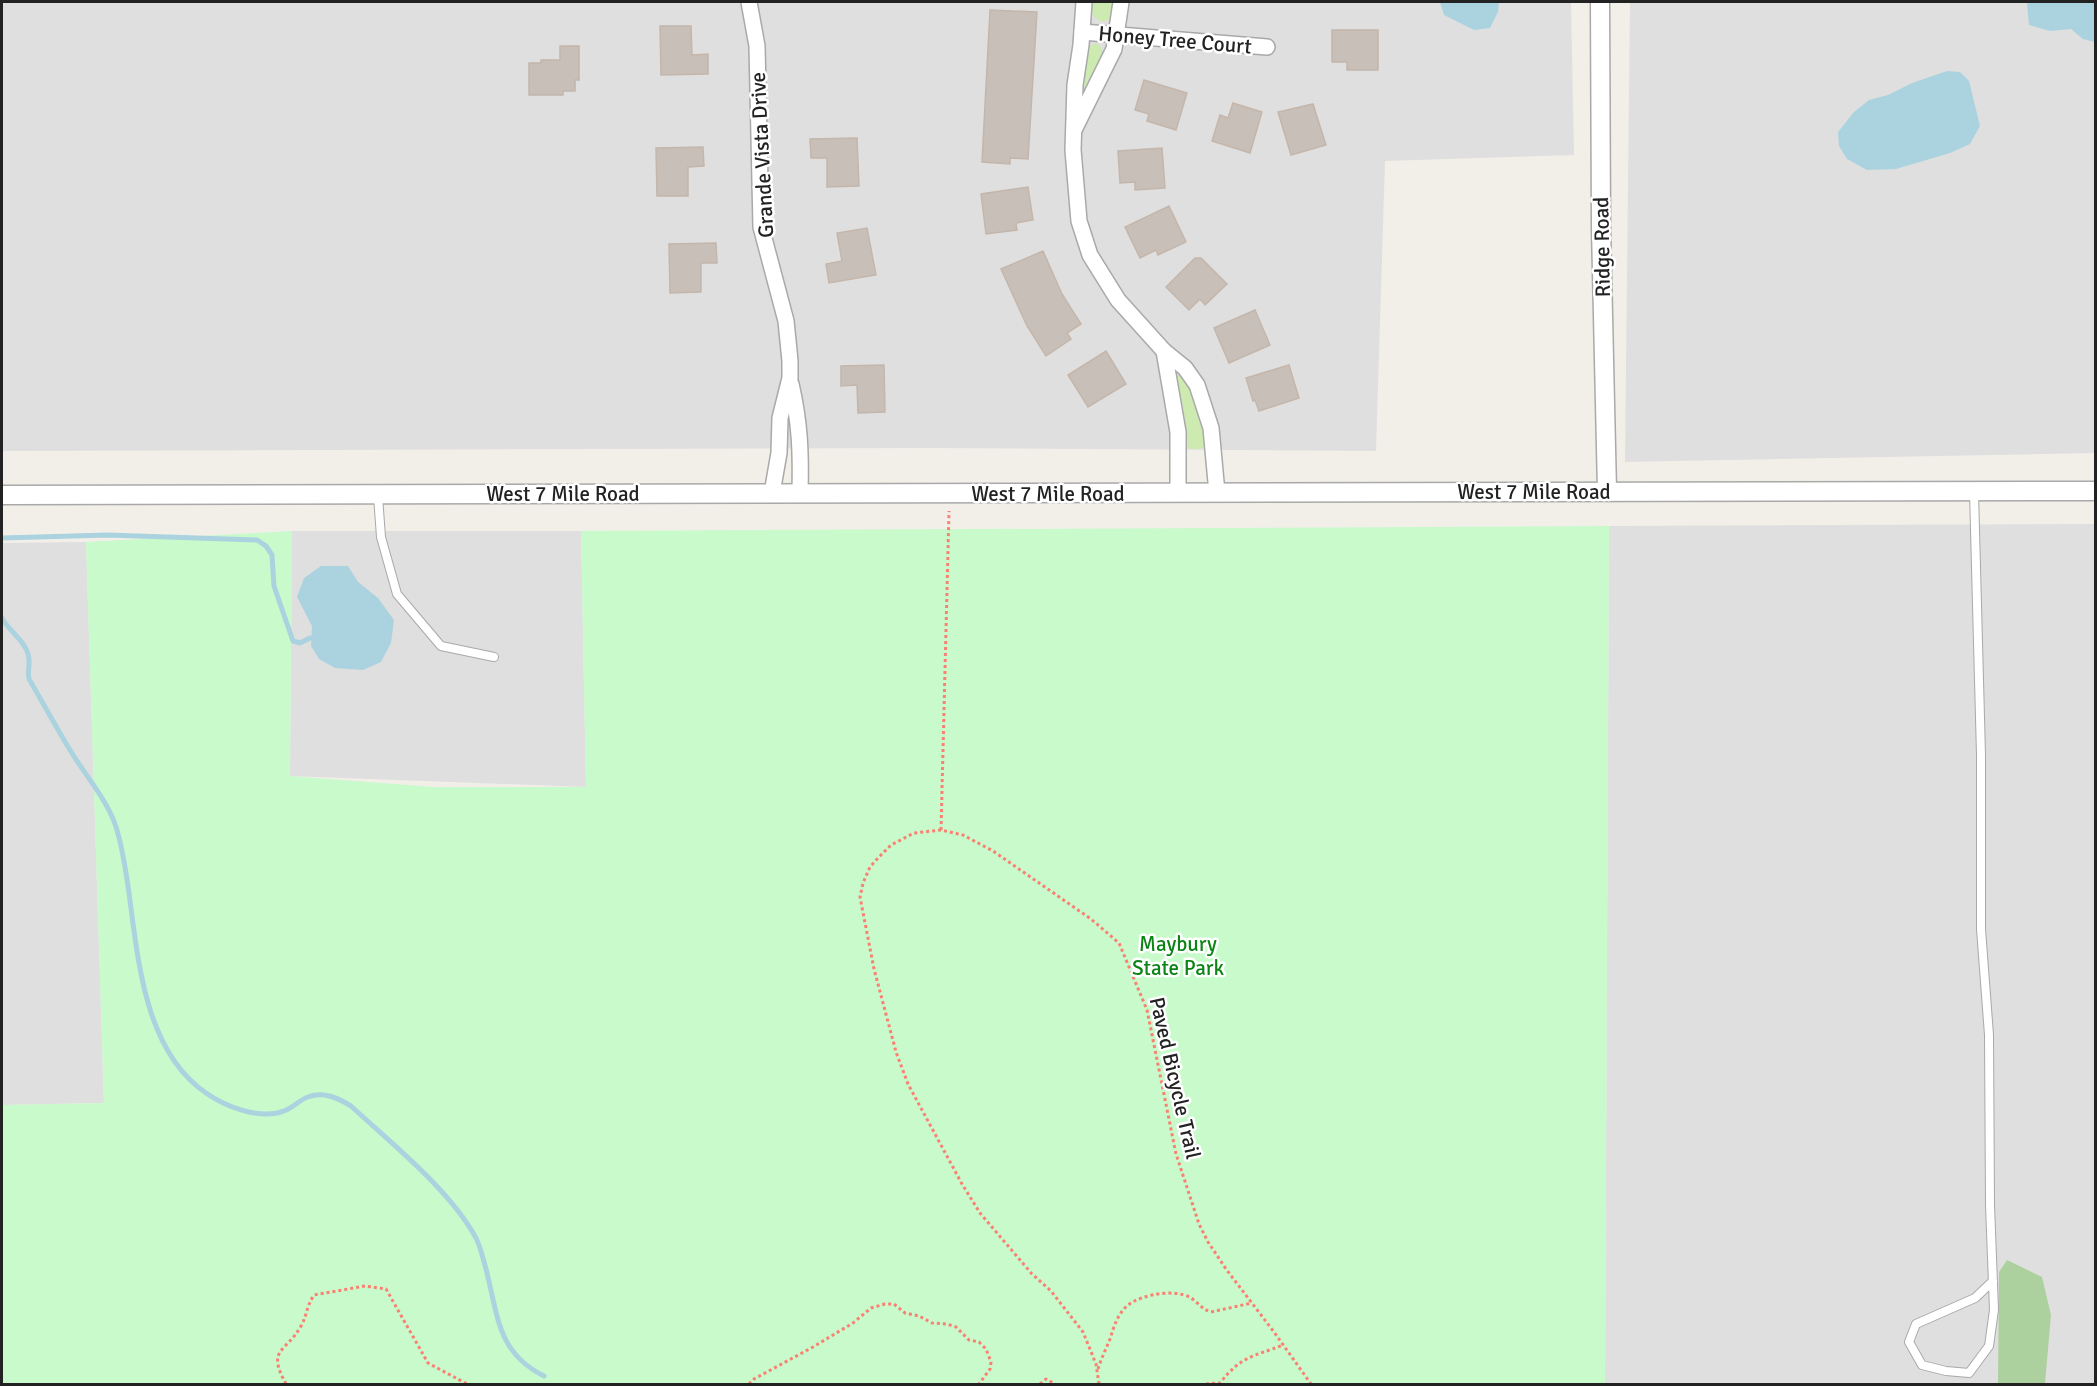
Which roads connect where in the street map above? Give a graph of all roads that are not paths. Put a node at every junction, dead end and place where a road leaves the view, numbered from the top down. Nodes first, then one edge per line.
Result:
1 (749, 2) edge
2 (1083, 2) edge
3 (1121, 2) edge
4 (1600, 2) edge
5 (1082, 32) junction
6 (1116, 35) junction
7 (1267, 47) dead end
8 (1074, 130) junction
9 (1164, 351) junction
10 (790, 378) junction
11 (1974, 491) junction
12 (2096, 491) edge
13 (1607, 492) junction
14 (772, 493) junction
15 (800, 493) junction
16 (1178, 493) junction
17 (1217, 493) junction
18 (378, 494) junction
19 (2, 495) edge
20 (494, 657) dead end
21 (1993, 1281) junction

1 - 10 street, Grande Vista Drive
2 - 5 street
3 - 6 street
4 - 13 street, Ridge Road
5 - 6 street, Honey Tree Court
5 - 8 street
6 - 7 street, Honey Tree Court
6 - 8 street
8 - 9 street
9 - 16 street
9 - 17 street
10 - 14 street, Grande Vista Drive
10 - 15 street, Grande Vista Drive
11 - 12 street, West 7 Mile Road
11 - 13 street, West 7 Mile Road
11 - 21 lane
13 - 17 street, West 7 Mile Road
14 - 15 street, West 7 Mile Road
14 - 18 street, West 7 Mile Road
15 - 16 street, West 7 Mile Road
16 - 17 street, West 7 Mile Road
18 - 19 street, West 7 Mile Road
18 - 20 lane
21 - 21 lane

